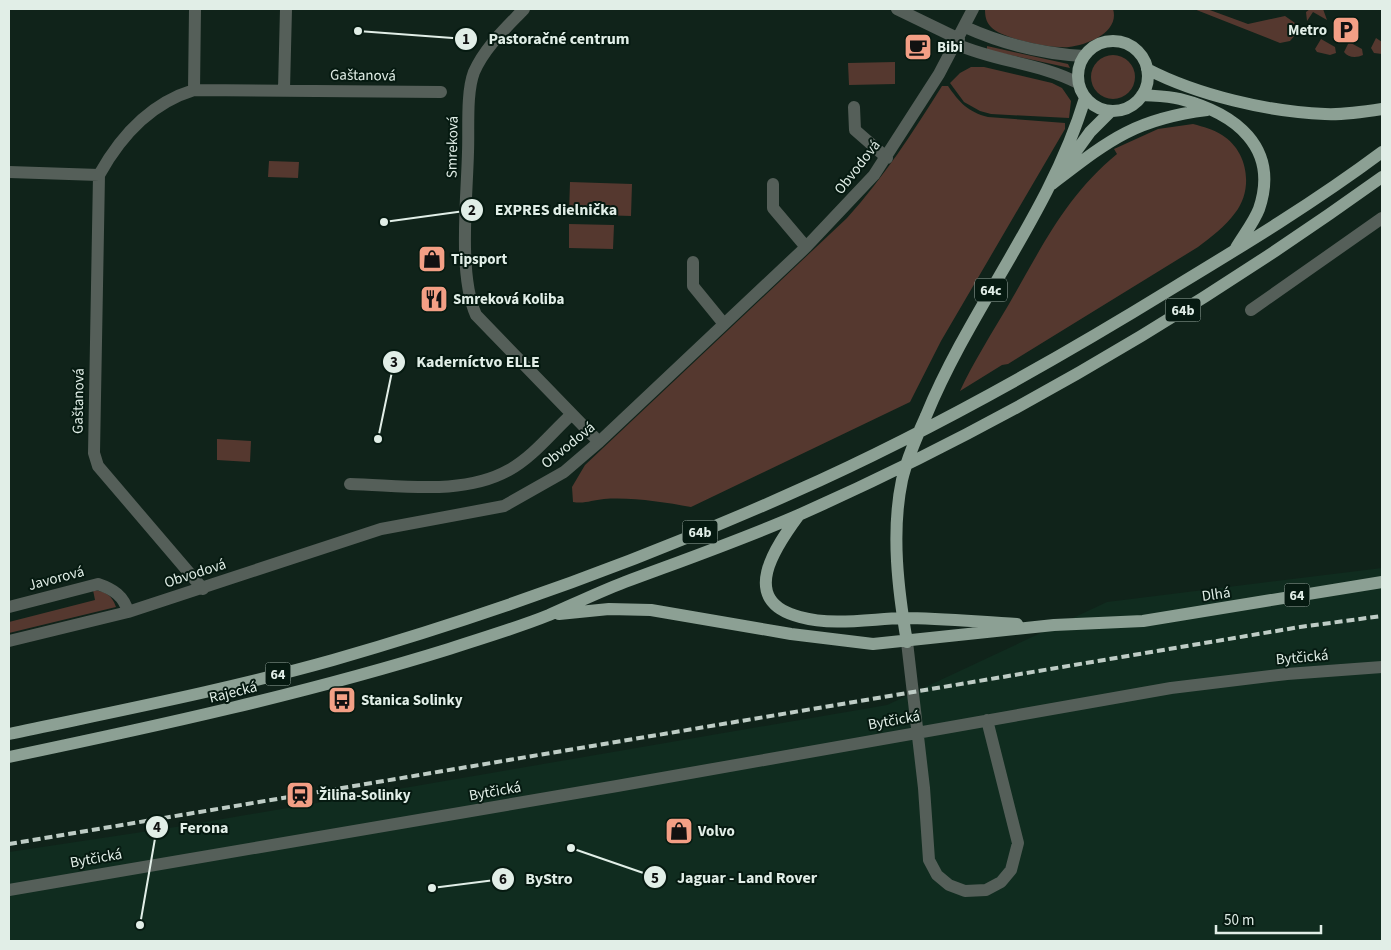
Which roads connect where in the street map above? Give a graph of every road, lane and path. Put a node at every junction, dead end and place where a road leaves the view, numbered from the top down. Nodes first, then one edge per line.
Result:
1 (195, 9) edge
2 (286, 9) edge
3 (524, 9) edge
4 (896, 9) edge
5 (973, 9) edge
6 (960, 37) junction
7 (1084, 56) junction
8 (1147, 69) junction
9 (1078, 83) junction
10 (194, 90) junction
11 (284, 90) junction
12 (441, 92) dead end
13 (1142, 95) junction
14 (1085, 98) junction
15 (854, 108) dead end
16 (1208, 109) junction
17 (1382, 109) edge
18 (1111, 111) junction
19 (1382, 152) edge
20 (887, 158) junction
21 (9, 172) edge
22 (99, 175) junction
23 (1382, 177) edge
24 (773, 184) dead end
25 (1050, 186) junction
26 (1382, 218) edge
27 (806, 247) junction
28 (1235, 250) junction
29 (693, 262) dead end
30 (1251, 310) dead end
31 (724, 324) junction
32 (572, 414) junction
33 (599, 442) junction
34 (350, 484) dead end
35 (800, 515) junction
36 (1382, 582) edge
37 (203, 589) junction
38 (541, 594) joint
39 (9, 607) edge
40 (128, 612) junction
41 (546, 616) junction
42 (903, 618) junction
43 (1054, 625) junction
44 (9, 641) edge
45 (907, 642) junction
46 (1382, 667) edge
47 (987, 720) junction
48 (9, 734) edge
49 (9, 757) edge
50 (9, 890) edge

1 - 10 street
2 - 11 street
3 - 32 street, Smreková
4 - 6 street
5 - 6 street, Obvodová
6 - 7 street
6 - 9 street
6 - 20 street, Obvodová
7 - 8 main road
7 - 9 main road
8 - 13 main road
8 - 17 main road
9 - 14 main road
10 - 11 street, Gaštanová
10 - 22 street, Gaštanová
11 - 12 street, Gaštanová
13 - 16 main road
13 - 18 main road
14 - 18 main road
14 - 25 main road
15 - 20 street
16 - 25 main road
16 - 28 main road
18 - 25 main road
19 - 28 main road, 64b
20 - 27 street, Obvodová
21 - 22 street
22 - 37 street, Gaštanová
23 - 35 main road, 64b
24 - 27 street
25 - 42 main road, 64c
26 - 30 street
27 - 31 street, Obvodová
28 - 38 main road, 64b
29 - 31 street
31 - 33 street, Obvodová
32 - 33 street, Smreková
32 - 34 street
33 - 37 street, Obvodová
35 - 41 main road, 64b
35 - 42 main road
36 - 43 main road, Dlhá / 64
37 - 40 street, Obvodová
38 - 48 main road, Rajecká / 64
39 - 40 street, Javorová
40 - 44 street, Obvodová
41 - 45 main road
41 - 49 main road, Rajecká / 64
42 - 43 main road, 64
42 - 45 main road, 64c
43 - 45 main road, 64
45 - 47 street
46 - 47 street, Bytčická
47 - 50 street, Bytčická

